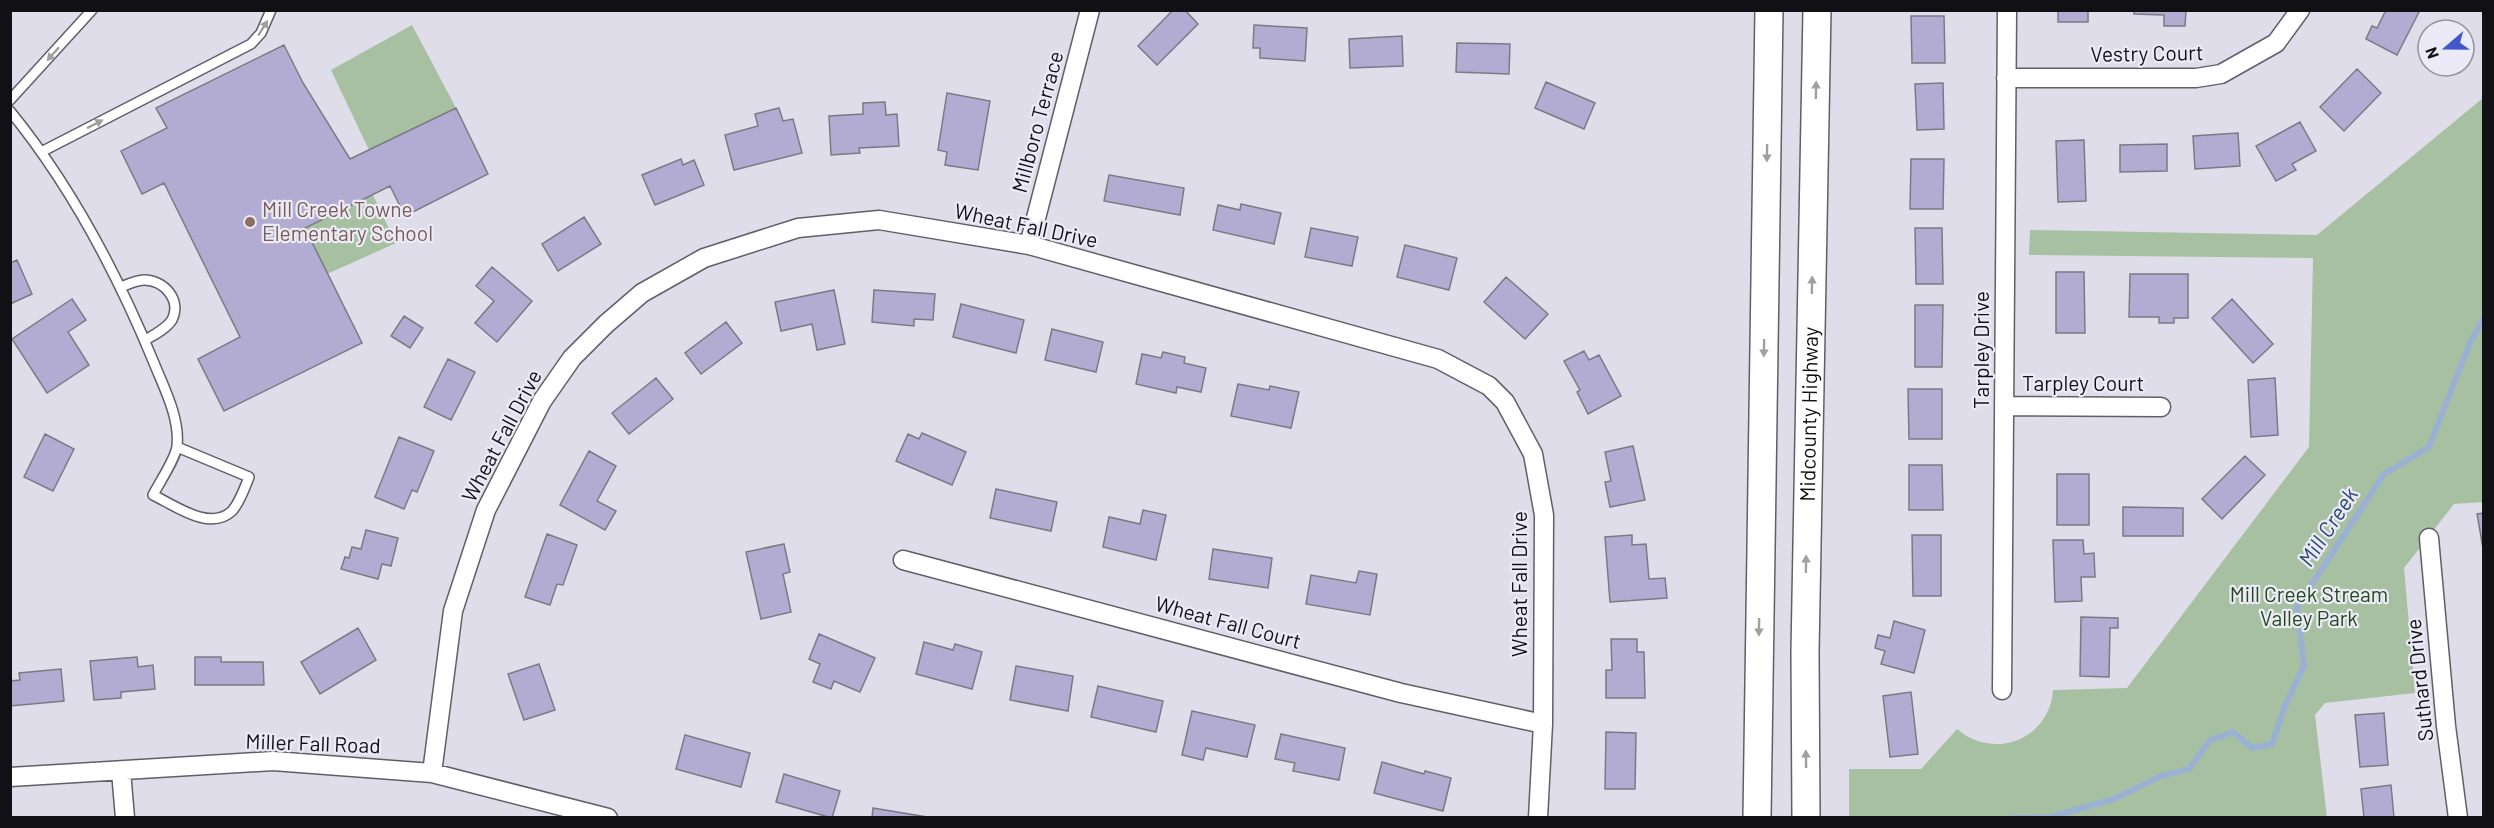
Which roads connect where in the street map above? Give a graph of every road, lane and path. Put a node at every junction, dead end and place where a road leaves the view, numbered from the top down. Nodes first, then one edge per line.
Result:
1 (92, 10) edge
2 (271, 10) edge
3 (1090, 10) edge
4 (1769, 10) edge
5 (1817, 10) edge
6 (2007, 10) edge
7 (2300, 10) edge
8 (2006, 78) junction
9 (10, 100) edge
10 (10, 111) edge
11 (43, 151) junction
12 (1029, 245) junction
13 (121, 287) junction
14 (145, 340) junction
15 (2004, 406) junction
16 (2161, 407) dead end
17 (177, 447) junction
18 (2429, 538) dead end
19 (903, 560) dead end
20 (2002, 690) dead end
21 (1543, 723) junction
22 (121, 771) junction
23 (432, 773) junction
24 (10, 777) edge
25 (124, 818) edge
26 (608, 818) edge
27 (1538, 818) edge
28 (1757, 818) edge
29 (1806, 818) edge
30 (2458, 818) edge

1 -> 9 lane
11 -> 2 lane
3 - 12 street, Millboro Terrace
4 -> 28 main road
29 -> 5 main road, Midcounty Highway
6 - 8 street, Tarpley Drive
7 - 8 street, Vestry Court
8 - 15 street, Tarpley Drive
10 - 11 lane
11 - 13 lane
12 - 21 street, Wheat Fall Drive
12 - 23 street, Wheat Fall Drive
13 - 14 lane
13 - 14 lane
14 - 17 lane
15 - 16 street, Tarpley Court
15 - 20 street, Tarpley Drive
17 - 17 lane
18 - 30 street, Suthard Drive
19 - 21 street, Wheat Fall Court
21 - 27 street, Wheat Fall Drive
22 - 23 street, Miller Fall Road
22 - 24 street, Miller Fall Road
22 - 25 street
23 - 26 street, Miller Fall Road

